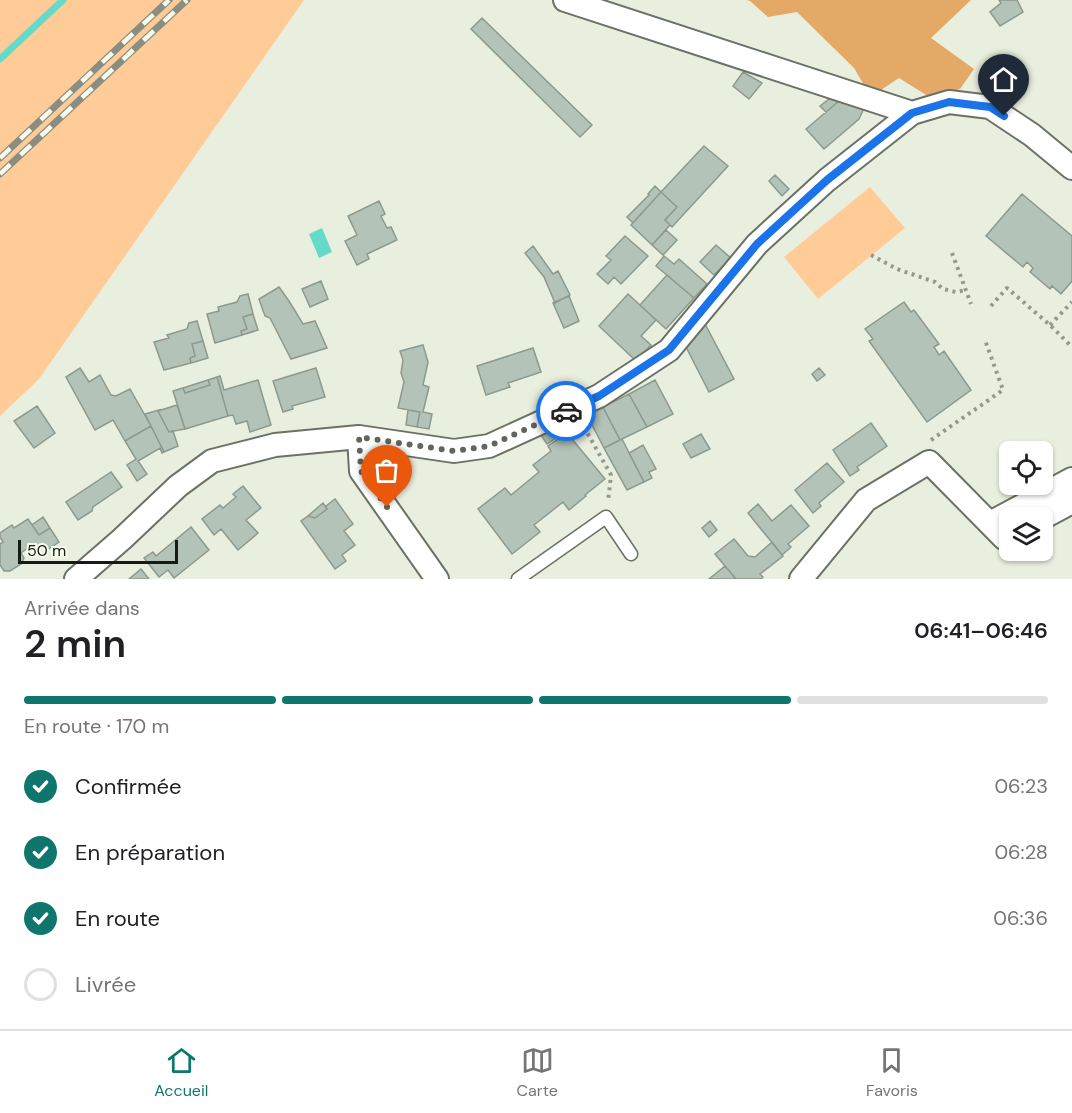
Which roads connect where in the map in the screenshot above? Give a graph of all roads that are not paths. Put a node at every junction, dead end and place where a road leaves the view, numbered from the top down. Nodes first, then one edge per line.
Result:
1 (565, 0) edge
2 (912, 113) junction
3 (1072, 168) edge
4 (359, 437) junction
5 (1072, 479) edge
6 (1072, 502) edge
7 (1053, 512) edge
8 (990, 523) junction
9 (999, 533) edge
10 (632, 554) dead end
11 (76, 579) edge
12 (437, 579) edge
13 (518, 579) edge
14 (801, 579) edge

1 - 2 street
2 - 3 street
2 - 4 street
4 - 11 street
4 - 12 street
5 - 8 street
6 - 7 street
8 - 9 street
8 - 14 street
10 - 13 lane

